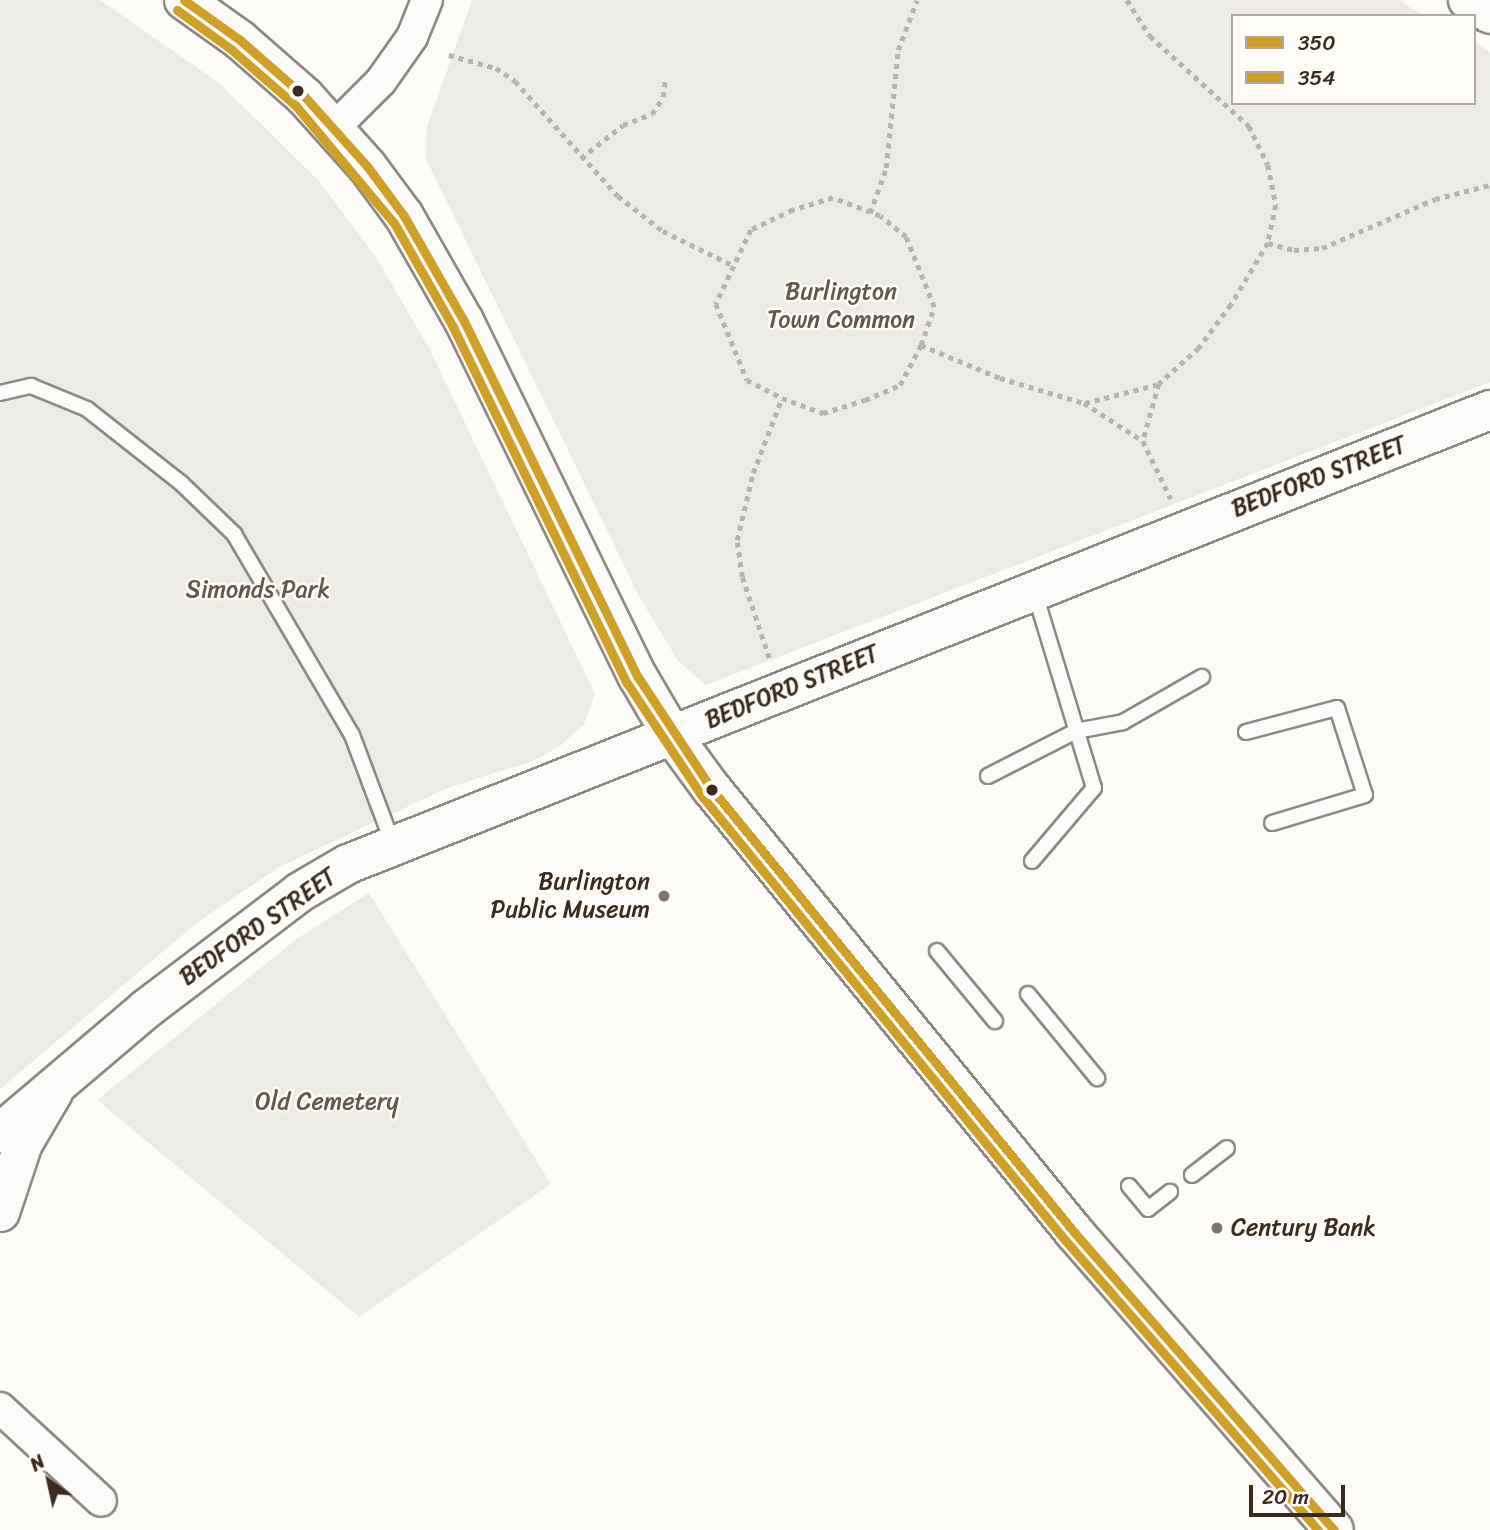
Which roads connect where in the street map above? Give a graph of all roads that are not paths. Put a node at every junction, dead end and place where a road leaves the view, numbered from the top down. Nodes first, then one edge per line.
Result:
1 (184, 0) edge
2 (427, 0) edge
3 (1468, 0) edge
4 (1490, 14) edge
5 (334, 128) junction
6 (0, 393) edge
7 (1490, 410) edge
8 (1033, 589) junction
9 (1202, 677) dead end
10 (1076, 731) junction
11 (1246, 732) dead end
12 (672, 735) junction
13 (988, 776) dead end
14 (1272, 823) dead end
15 (394, 845) junction
16 (1032, 861) dead end
17 (937, 951) dead end
18 (1028, 994) dead end
19 (995, 1021) dead end
20 (1097, 1078) dead end
21 (58, 1083) junction
22 (0, 1133) edge
23 (1227, 1148) dead end
24 (1192, 1175) dead end
25 (1129, 1185) dead end
26 (1170, 1192) dead end
27 (0, 1212) edge
28 (0, 1408) edge
29 (101, 1501) dead end
30 (1334, 1530) edge

1 - 5 main road
2 - 5 street
3 - 4 main road
5 - 12 main road
6 - 15 lane
7 - 8 main road, BEDFORD STREET
8 - 10 lane
8 - 12 main road, BEDFORD STREET
9 - 10 lane
10 - 13 lane
10 - 16 lane
11 - 14 lane
12 - 15 main road, BEDFORD STREET
12 - 30 main road
15 - 21 main road, BEDFORD STREET
17 - 19 lane
18 - 20 lane
21 - 22 main road, BEDFORD STREET
21 - 27 street
23 - 24 lane
25 - 26 lane
28 - 29 street

